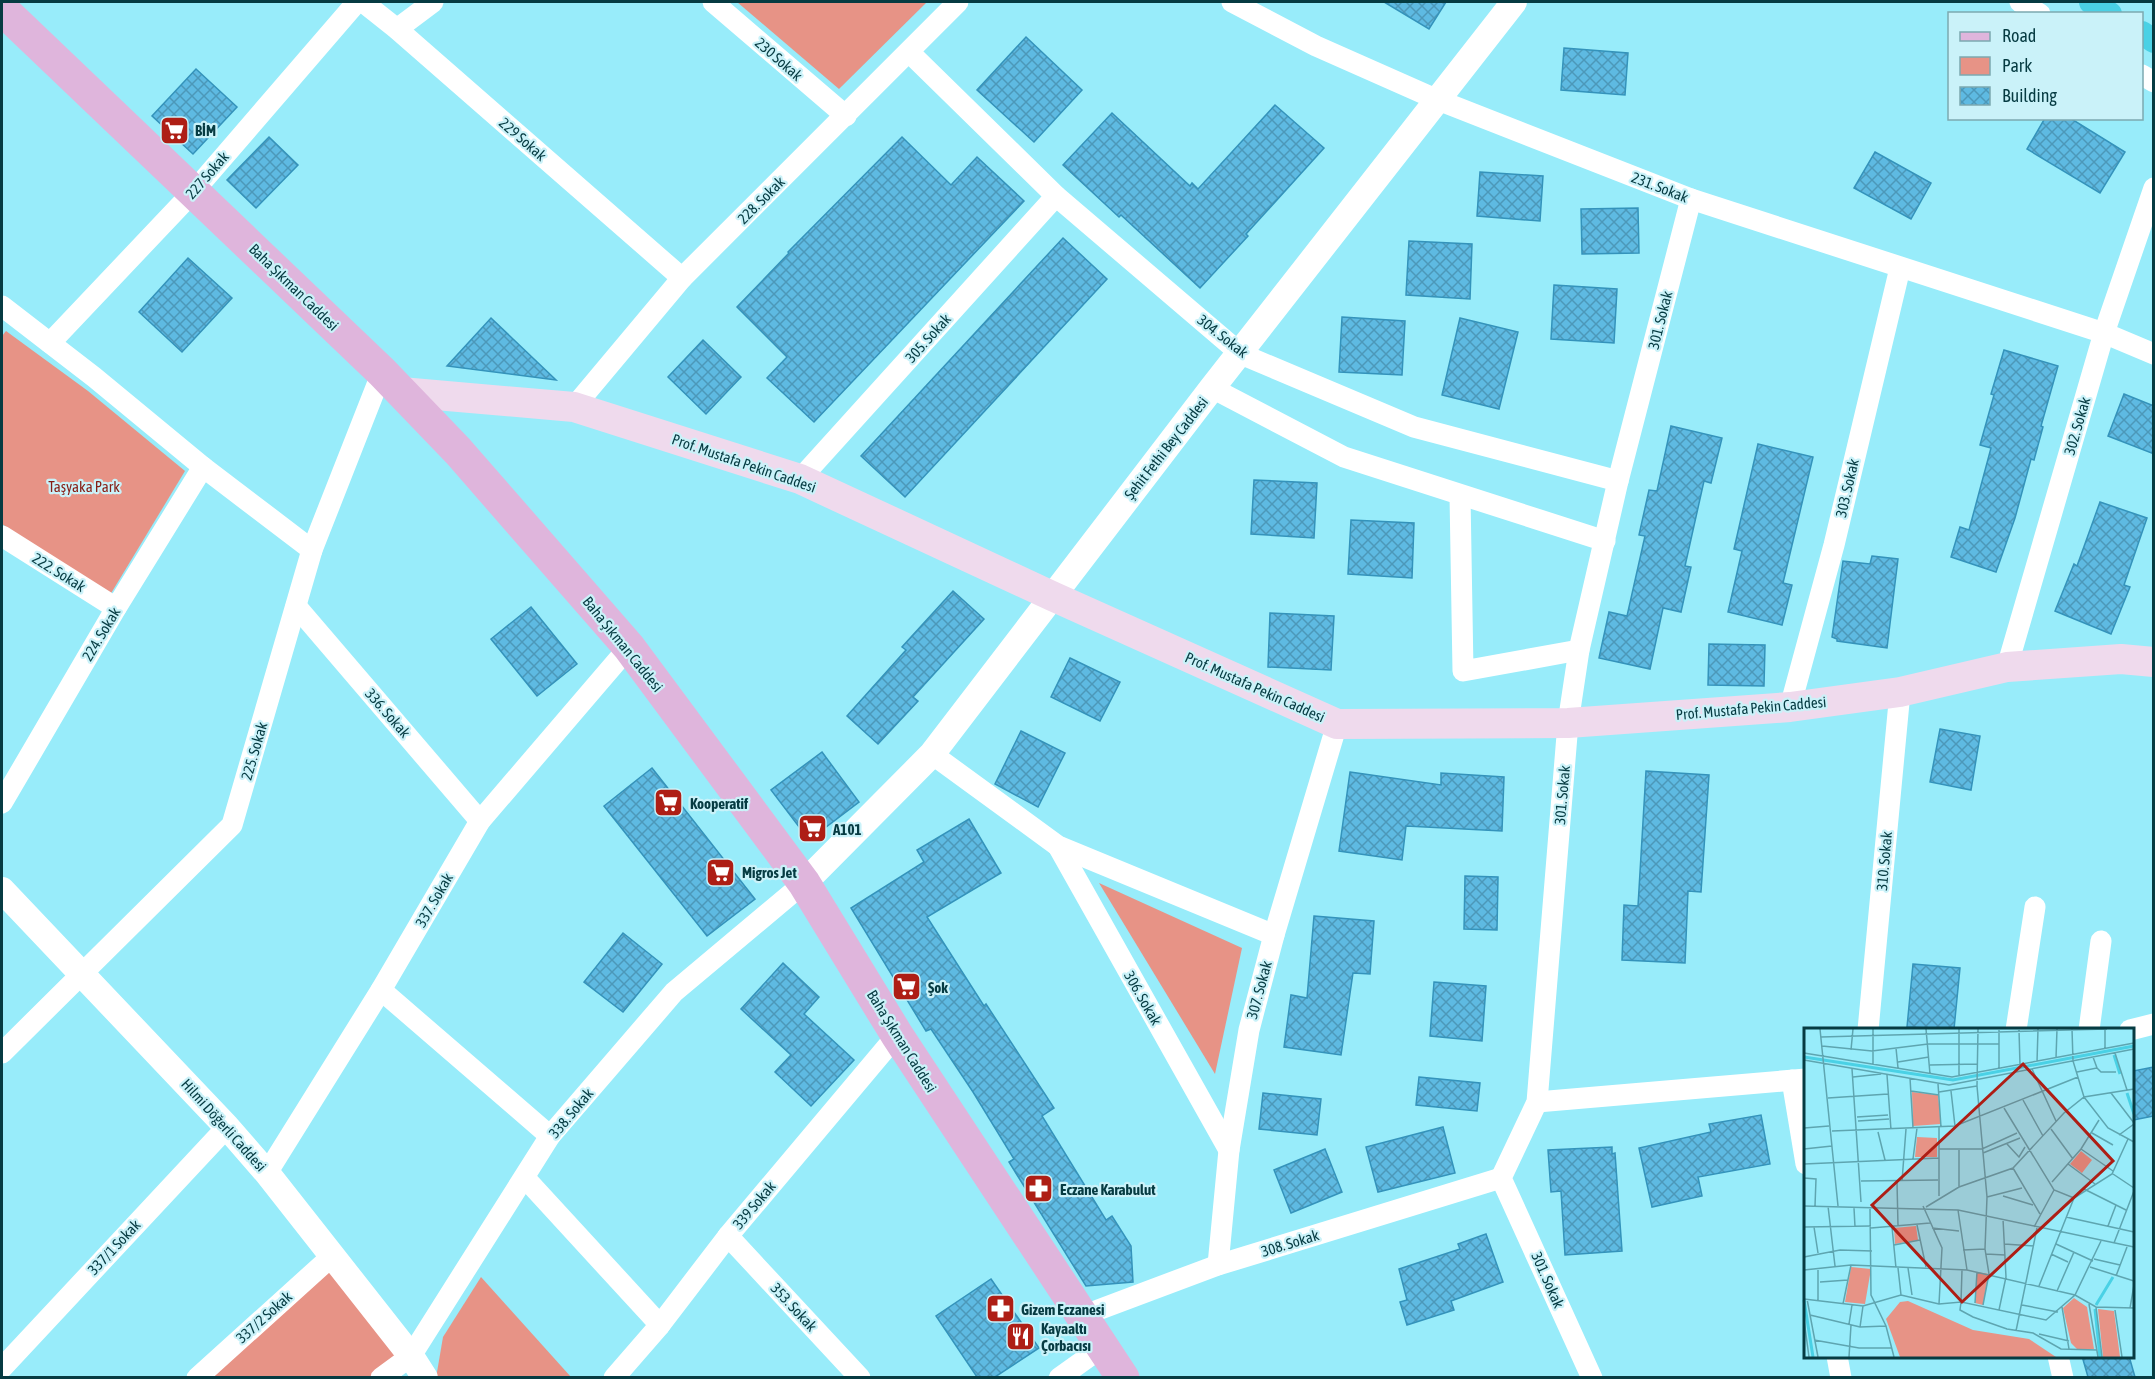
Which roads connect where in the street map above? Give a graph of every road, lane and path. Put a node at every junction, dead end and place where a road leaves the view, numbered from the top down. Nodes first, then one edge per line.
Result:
1 (357, 2) edge
2 (363, 2) edge
3 (433, 2) edge
4 (713, 2) edge
5 (958, 2) edge
6 (1232, 2) edge
7 (1514, 2) edge
8 (2020, 2) edge
9 (2, 9) edge
10 (2037, 12) edge
11 (397, 29) junction
12 (909, 52) junction
13 (1438, 100) junction
14 (846, 116) junction
15 (2154, 188) edge
16 (194, 190) junction
17 (1056, 196) junction
18 (1692, 199) junction
19 (1900, 268) junction
20 (682, 278) junction
21 (3, 310) edge
22 (2104, 333) junction
23 (50, 343) junction
24 (1241, 354) junction
25 (2154, 354) edge
26 (391, 382) junction
27 (1212, 388) junction
28 (574, 407) junction
29 (203, 467) junction
30 (800, 479) junction
31 (1618, 482) junction
32 (1460, 495) junction
33 (2, 536) edge
34 (1605, 541) junction
35 (312, 550) junction
36 (1052, 596) junction
37 (296, 606) junction
38 (116, 608) junction
39 (629, 647) junction
40 (1579, 650) junction
41 (2154, 662) edge
42 (2007, 667) junction
43 (1900, 692) junction
44 (1790, 707) junction
45 (1569, 723) junction
46 (1337, 724) junction
47 (932, 754) junction
48 (2, 803) edge
49 (480, 821) junction
50 (1058, 846) junction
51 (804, 883) junction
52 (2, 890) edge
53 (2035, 907) dead end
54 (1274, 935) junction
55 (2101, 940) dead end
56 (82, 972) junction
57 (381, 990) junction
58 (2154, 1024) edge
59 (1868, 1028) edge
60 (2016, 1028) edge
61 (2089, 1028) edge
62 (2134, 1028) edge
63 (897, 1035) junction
64 (2, 1053) edge
65 (1798, 1079) edge
66 (1537, 1102) junction
67 (227, 1127) junction
68 (550, 1136) junction
69 (1804, 1143) edge
70 (1229, 1150) junction
71 (267, 1173) junction
72 (525, 1178) junction
73 (1501, 1178) junction
74 (728, 1236) junction
75 (331, 1257) junction
76 (1218, 1265) junction
77 (1082, 1316) junction
78 (660, 1325) junction
79 (1101, 1348) junction
80 (411, 1356) junction
81 (1837, 1358) edge
82 (2058, 1358) edge
83 (2, 1368) edge
84 (198, 1377) edge
85 (381, 1377) edge
86 (425, 1377) edge
87 (614, 1377) edge
88 (860, 1377) edge
89 (1059, 1377) edge
90 (1123, 1377) edge
91 (1592, 1377) edge
92 (1841, 1377) edge
93 (2063, 1377) edge

1 - 16 street, 227 Sokak
2 - 11 street, 229 Sokak
3 - 11 street
4 - 14 street, 230 Sokak
5 - 12 street, 228. Sokak
6 - 13 street, 231. Sokak
7 - 13 street, Şehit Fethi Bey Caddesi
8 - 10 street
9 - 16 main road, Baha Şıkman Caddesi
11 - 20 street, 229 Sokak
12 - 14 street, 228. Sokak
12 - 17 street, 304. Sokak
13 - 18 street, 231. Sokak
13 - 24 street, Şehit Fethi Bey Caddesi
14 - 20 street, 228. Sokak
15 - 22 street, 302. Sokak
16 - 23 street, 227 Sokak
16 - 26 main road, Baha Şıkman Caddesi
17 - 24 street, 304. Sokak
17 - 30 street, 305. Sokak
18 - 19 street, 231. Sokak
18 - 31 street, 301. Sokak
19 - 22 street, 231. Sokak
19 - 44 street, 303. Sokak
20 - 28 street, 228. Sokak
21 - 23 street
22 - 25 street, 231. Sokak
22 - 42 street, 302. Sokak
23 - 29 street
24 - 27 street, Şehit Fethi Bey Caddesi
24 - 31 street, 304. Sokak
26 - 28 main road, Prof. Mustafa Pekin Caddesi
26 - 35 street, 225. Sokak
26 - 39 main road, Baha Şıkman Caddesi
27 - 32 street
27 - 36 street, Şehit Fethi Bey Caddesi
28 - 30 main road, Prof. Mustafa Pekin Caddesi
29 - 35 street
29 - 38 street, 224. Sokak
30 - 36 main road, Prof. Mustafa Pekin Caddesi
31 - 34 street, 301. Sokak
32 - 34 street
32 - 40 street
33 - 38 street, 222. Sokak
34 - 40 street, 301. Sokak
35 - 37 street, 225. Sokak
36 - 46 main road, Prof. Mustafa Pekin Caddesi
36 - 47 street, Şehit Fethi Bey Caddesi
37 - 49 street, 336. Sokak
37 - 56 street, 225. Sokak
38 - 48 street, 224. Sokak
39 - 49 street, 337. Sokak
39 - 51 main road, Baha Şıkman Caddesi
40 - 45 street, 301. Sokak
41 - 42 main road, Prof. Mustafa Pekin Caddesi
42 - 43 main road, Prof. Mustafa Pekin Caddesi
43 - 44 main road, Prof. Mustafa Pekin Caddesi
43 - 59 street, 310. Sokak
44 - 45 main road, Prof. Mustafa Pekin Caddesi
45 - 46 main road, Prof. Mustafa Pekin Caddesi
45 - 66 street, 301. Sokak
46 - 54 street, 307. Sokak
47 - 50 street
47 - 51 street, Şehit Fethi Bey Caddesi
49 - 57 street, 337. Sokak
50 - 54 street
50 - 70 street, 306. Sokak
51 - 63 main road, Baha Şıkman Caddesi
51 - 68 street, 338. Sokak
52 - 56 street, Hilmi Döğerli Caddesi
53 - 60 street
54 - 70 street, 307. Sokak
55 - 61 street
56 - 64 street, 225. Sokak
56 - 67 street, Hilmi Döğerli Caddesi
57 - 68 street
57 - 71 street, 337. Sokak
58 - 62 street
63 - 74 street, 339 Sokak
63 - 77 main road, Baha Şıkman Caddesi
65 - 66 street
65 - 69 street
66 - 73 street, 301. Sokak
67 - 71 street, Hilmi Döğerli Caddesi
67 - 83 street, 337/1 Sokak
68 - 72 street, 338. Sokak
70 - 76 street, 307. Sokak
71 - 75 street, Hilmi Döğerli Caddesi
72 - 78 street
72 - 80 street, 338. Sokak
73 - 76 street, 308. Sokak
73 - 91 street, 301. Sokak
74 - 78 street, 339 Sokak
74 - 88 street, 353. Sokak
75 - 80 street, Hilmi Döğerli Caddesi
75 - 84 street, 337/2 Sokak
76 - 77 street, 308. Sokak
77 - 79 main road, Baha Şıkman Caddesi
78 - 87 street, 339 Sokak
79 - 89 street
79 - 90 main road, Baha Şıkman Caddesi
80 - 85 street, 338. Sokak
80 - 86 street, Hilmi Döğerli Caddesi
81 - 92 street
82 - 93 street

